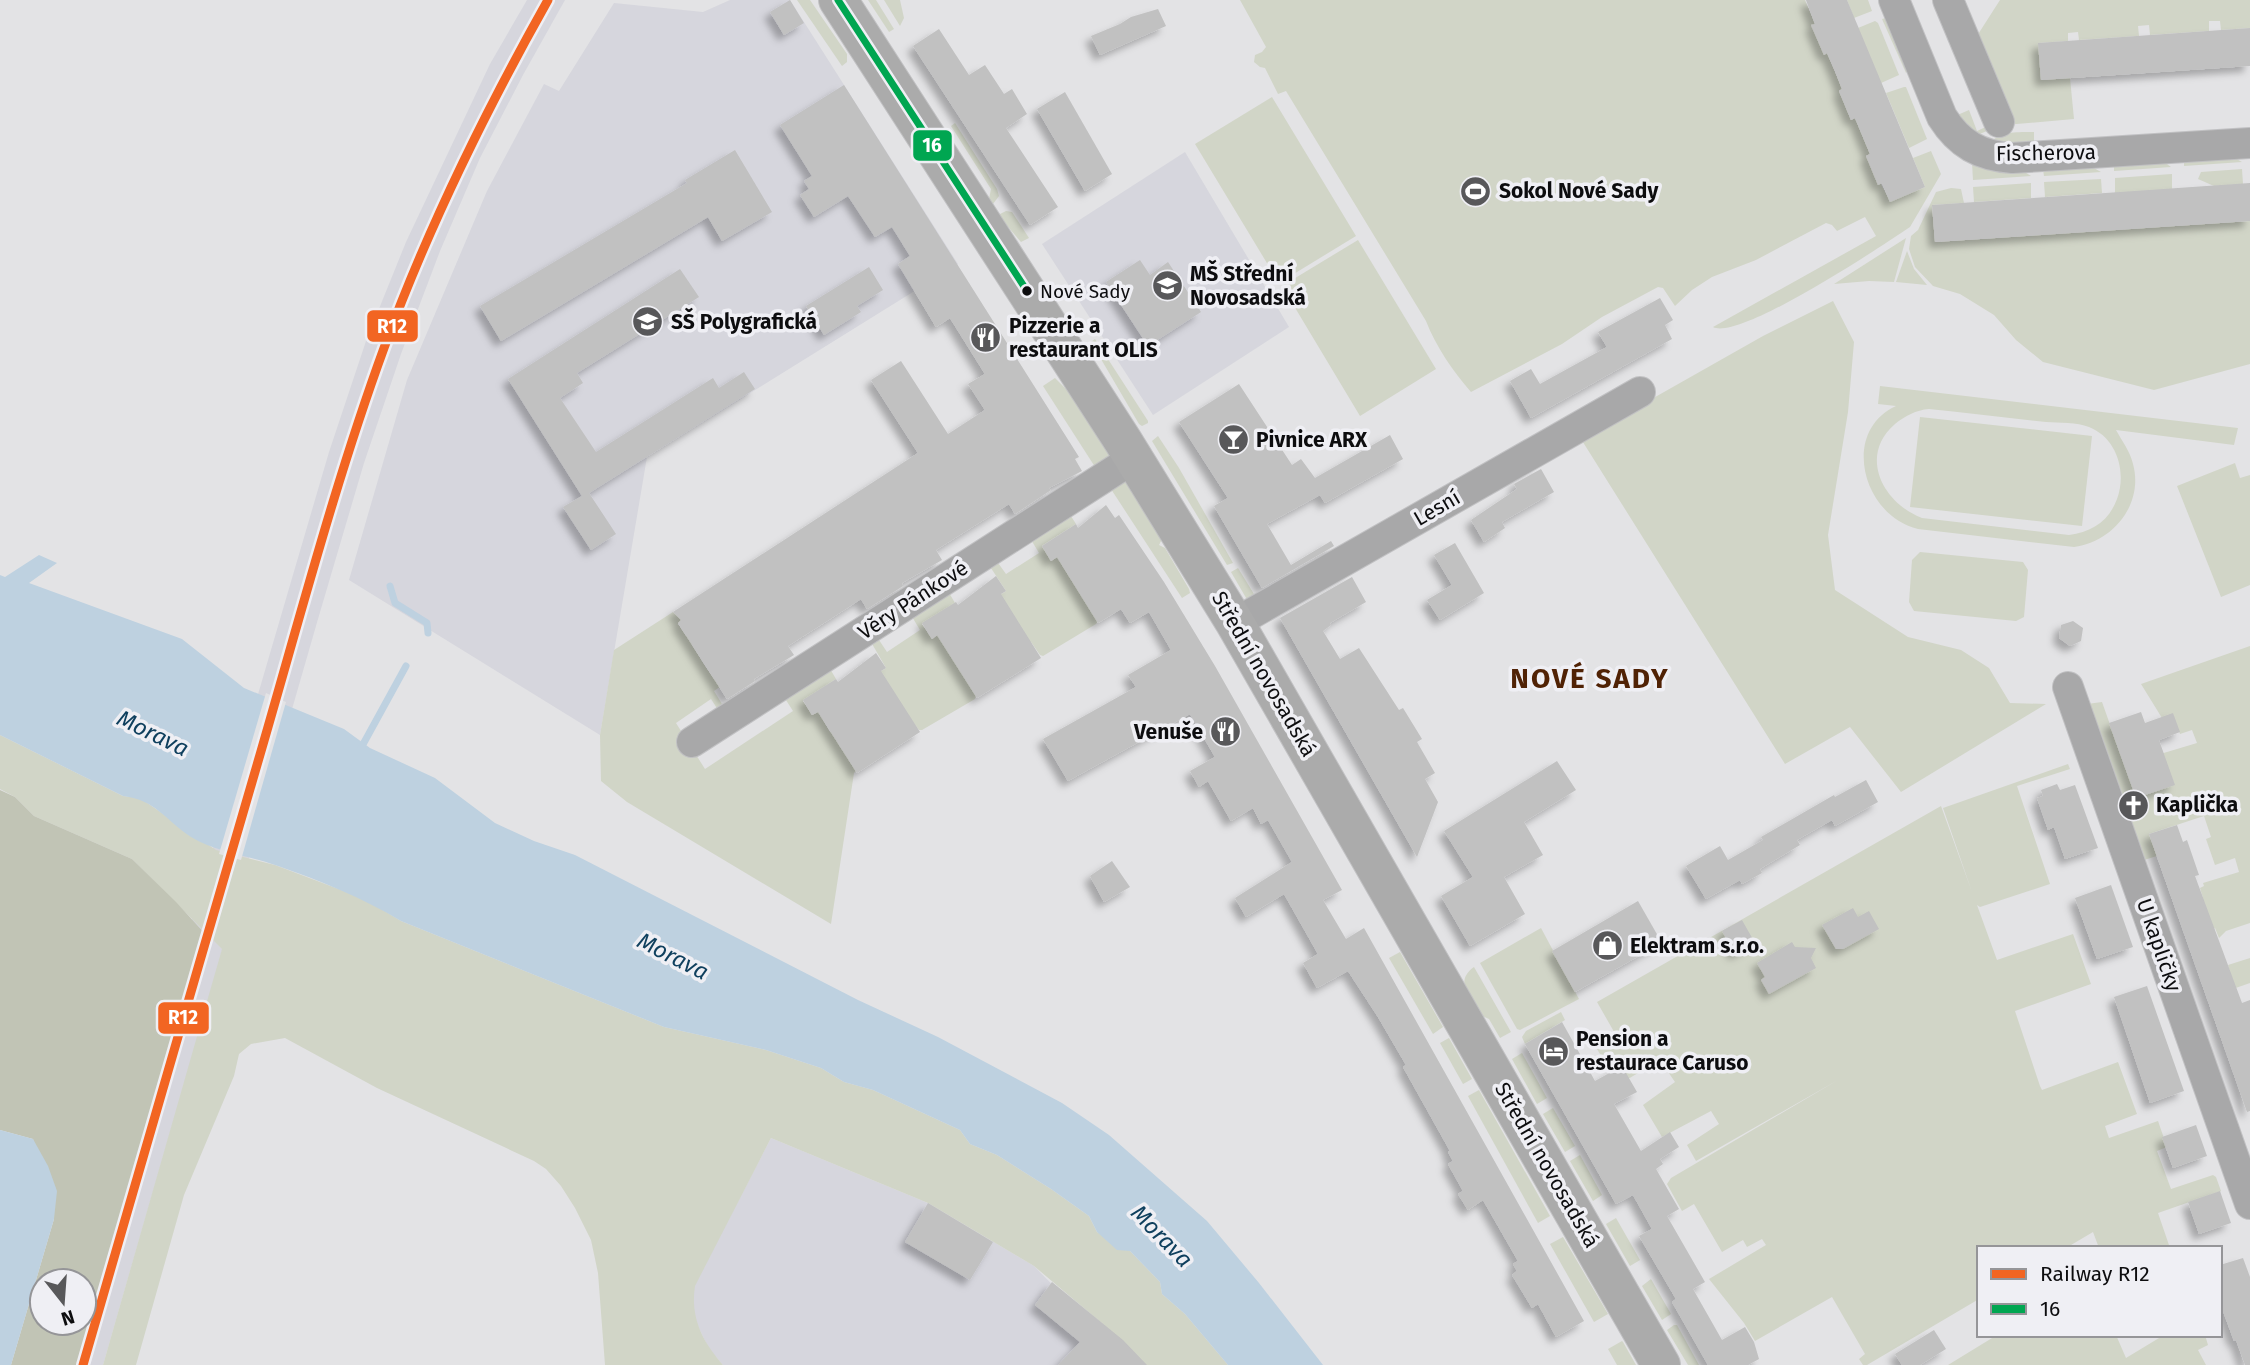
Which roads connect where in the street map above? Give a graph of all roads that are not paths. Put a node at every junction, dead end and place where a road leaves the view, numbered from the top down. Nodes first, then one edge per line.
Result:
1 (838, 0) edge
2 (1894, 0) edge
3 (1948, 0) edge
4 (1999, 122) dead end
5 (2250, 143) edge
6 (1640, 392) dead end
7 (1134, 458) junction
8 (1235, 623) junction
9 (2068, 687) dead end
10 (692, 742) dead end
11 (2250, 1204) edge
12 (1661, 1365) edge

1 - 7 main road, Střední novosadská
2 - 5 street, Fischerova
3 - 4 street, Fischerova
6 - 8 street, Lesní
7 - 8 main road, Střední novosadská
7 - 10 street, Věry Pánkové
8 - 12 main road, Střední novosadská
9 - 11 street, U kapličky

